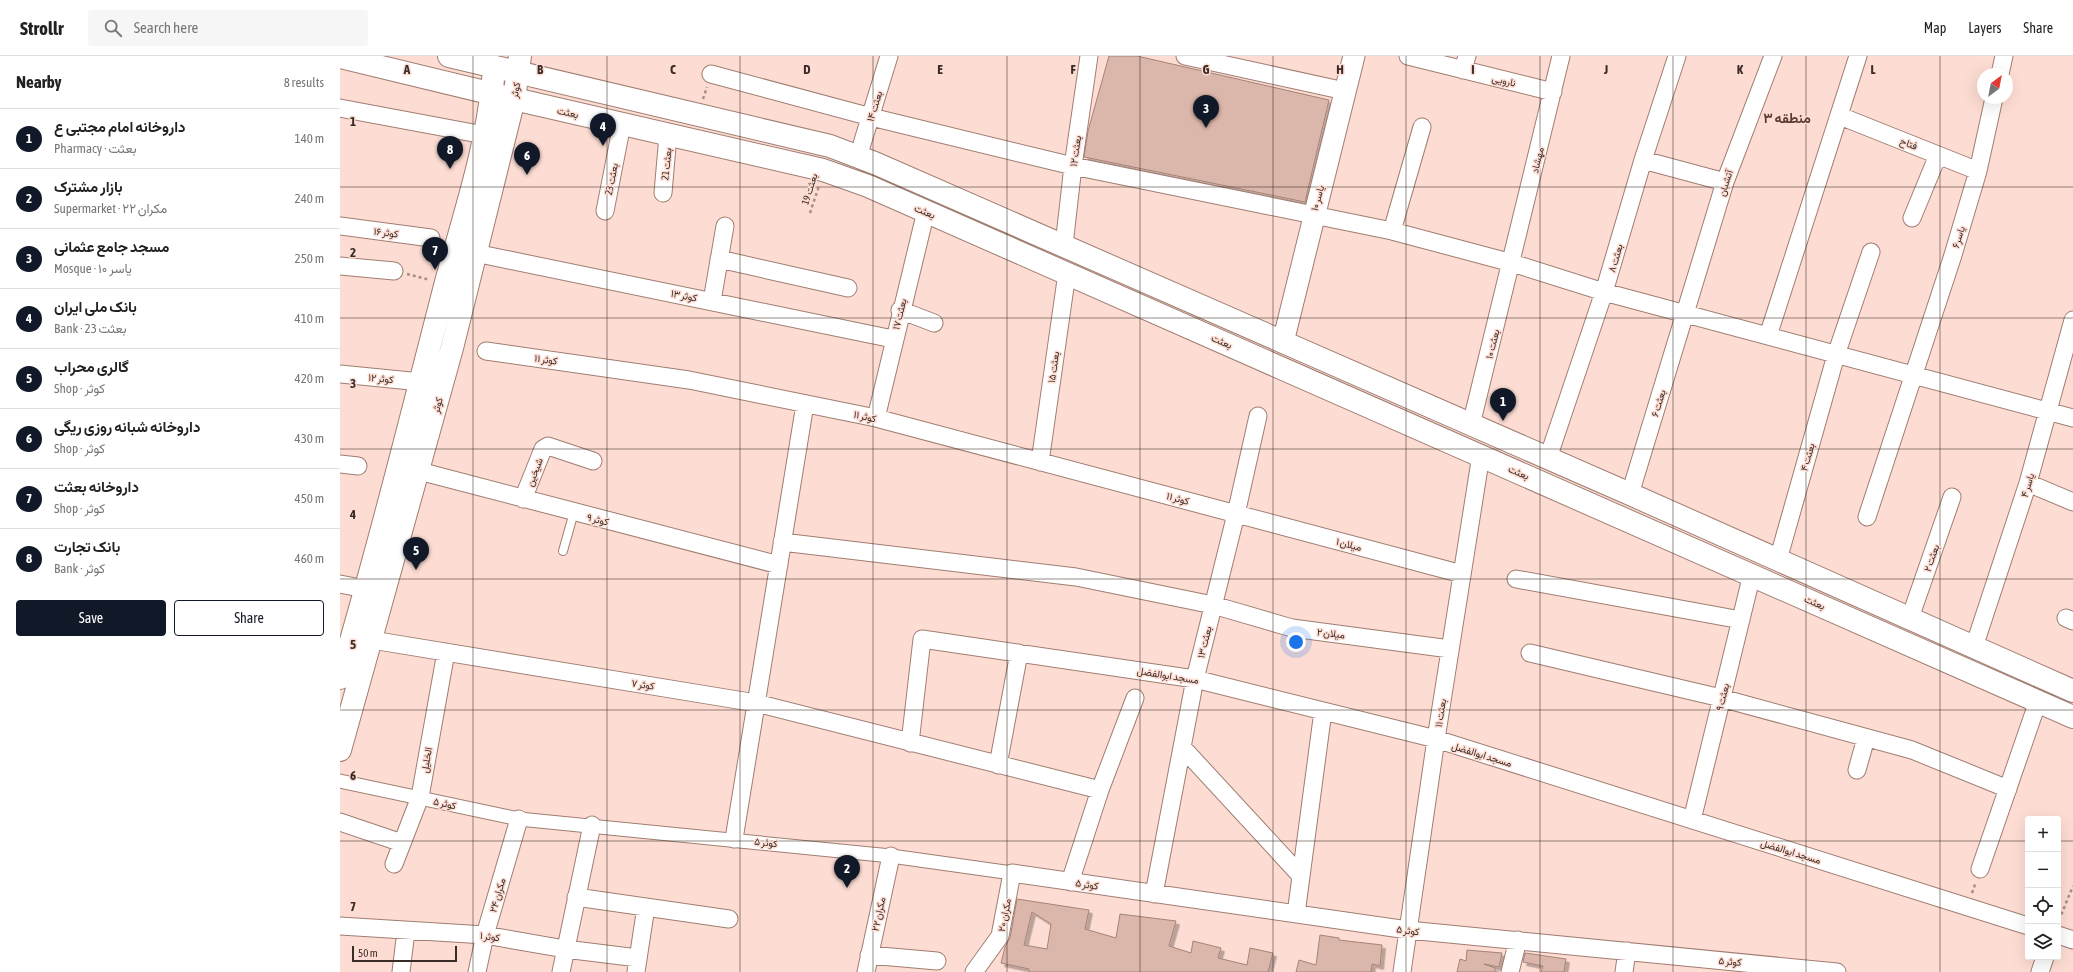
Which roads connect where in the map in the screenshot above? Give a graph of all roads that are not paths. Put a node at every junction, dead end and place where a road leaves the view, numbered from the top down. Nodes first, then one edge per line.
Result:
1 (449, 56) edge
2 (889, 56) edge
3 (1089, 56) edge
4 (1185, 56) edge
5 (1354, 56) edge
6 (1408, 56) edge
7 (1561, 56) edge
8 (1677, 56) edge
9 (1772, 56) edge
10 (1858, 56) edge
11 (2004, 56) edge
12 (340, 57) edge
13 (495, 61) edge
14 (1465, 63) edge
15 (519, 64) edge
16 (2001, 68) edge
17 (711, 74) dead end
18 (1346, 91) junction
19 (1553, 92) junction
20 (492, 94) junction
21 (514, 99) junction
22 (1993, 104) edge
23 (340, 108) edge
24 (1840, 116) junction
25 (870, 117) junction
26 (622, 124) junction
27 (1422, 127) dead end
28 (484, 135) junction
29 (668, 135) junction
30 (1938, 155) junction
31 (858, 157) junction
32 (1643, 160) junction
33 (1073, 166) junction
34 (1978, 171) junction
35 (1725, 182) junction
36 (663, 193) dead end
37 (605, 211) dead end
38 (926, 211) junction
39 (1313, 214) junction
40 (1912, 218) dead end
41 (1019, 225) junction
42 (340, 226) edge
43 (725, 226) dead end
44 (1392, 231) junction
45 (431, 238) dead end
46 (1064, 245) junction
47 (1009, 247) junction
48 (1871, 252) dead end
49 (475, 253) junction
50 (719, 259) junction
51 (1512, 263) junction
52 (340, 266) edge
53 (394, 271) road end
54 (1067, 273) junction
55 (848, 288) dead end
56 (1604, 292) junction
57 (712, 301) junction
58 (900, 310) junction
59 (1686, 313) junction
60 (2073, 320) edge
61 (934, 323) dead end
62 (1768, 336) junction
63 (893, 339) junction
64 (1283, 342) junction
65 (486, 351) dead end
66 (1836, 355) junction
67 (340, 374) edge
68 (1915, 375) junction
69 (421, 382) junction
70 (805, 404) junction
71 (2049, 411) junction
72 (1258, 416) dead end
73 (876, 418) junction
74 (2073, 418) edge
75 (1471, 425) junction
76 (1481, 455) junction
77 (1548, 458) junction
78 (593, 461) dead end
79 (1040, 462) junction
80 (340, 464) edge
81 (358, 466) dead end
82 (419, 471) junction
83 (2028, 483) junction
84 (1630, 494) junction
85 (1952, 497) dead end
86 (523, 499) junction
87 (2073, 502) edge
88 (574, 512) junction
89 (1236, 514) junction
90 (1867, 517) dead end
91 (782, 542) junction
92 (562, 551) dead end
93 (1778, 560) junction
94 (779, 564) junction
95 (1462, 574) junction
96 (1752, 574) junction
97 (1516, 579) dead end
98 (340, 584) edge
99 (366, 589) junction
100 (1213, 605) junction
101 (1910, 618) junction
102 (1741, 620) junction
103 (1944, 633) junction
104 (372, 640) junction
105 (1974, 647) junction
106 (1450, 649) junction
107 (446, 652) junction
108 (1019, 653) junction
109 (1530, 653) dead end
110 (1935, 656) junction
111 (340, 678) edge
112 (1195, 679) junction
113 (2073, 691) edge
114 (1135, 698) dead end
115 (1721, 698) junction
116 (2038, 701) junction
117 (756, 703) junction
118 (1323, 711) junction
119 (2073, 717) edge
120 (1866, 738) junction
121 (1436, 739) junction
122 (910, 743) junction
123 (1182, 747) junction
124 (340, 750) edge
125 (998, 765) junction
126 (1857, 770) dead end
127 (340, 781) edge
128 (2008, 789) junction
129 (1100, 790) junction
130 (420, 797) junction
131 (520, 819) junction
132 (1692, 820) junction
133 (340, 822) edge
134 (592, 826) junction
135 (734, 839) junction
136 (402, 844) junction
137 (891, 856) junction
138 (394, 864) dead end
139 (1980, 869) road end
140 (1012, 873) junction
141 (1301, 876) junction
142 (1070, 882) junction
143 (1154, 894) junction
144 (576, 897) junction
145 (646, 907) junction
146 (1296, 914) junction
147 (729, 919) dead end
148 (2025, 925) edge
149 (340, 926) edge
150 (1408, 930) junction
151 (406, 931) junction
152 (485, 935) junction
153 (2061, 936) edge
154 (1518, 940) junction
155 (2073, 940) edge
156 (565, 949) junction
157 (1627, 951) junction
158 (869, 955) junction
159 (2044, 960) edge
160 (937, 961) dead end
161 (637, 965) edge
162 (1734, 966) edge
163 (401, 972) edge
164 (477, 972) edge
165 (561, 972) edge
166 (866, 972) edge
167 (974, 972) edge
168 (1402, 972) edge
169 (1510, 972) edge
170 (1624, 972) edge
171 (1837, 972) edge
172 (2040, 972) edge

1 - 13 main road
2 - 25 street, بعثت ۱۴
3 - 33 street, بعثت ۱۲
4 - 18 street
5 - 18 street, یاسر ۱۰
6 - 14 street, نارویی
7 - 19 street, مهشاد
8 - 32 street, بعثت ۸
9 - 35 street, آتشبان
10 - 24 street
11 - 16 street
12 - 20 main road, بعثت
13 - 15 main road
13 - 20 main road
14 - 19 street, نارویی
15 - 21 main road, کوثر
15 - 31 main road
17 - 25 street
18 - 39 street, یاسر ۱۰
19 - 51 street, مهشاد
20 - 21 main road, بعثت
20 - 28 main road
21 - 26 main road, بعثت
21 - 49 main road, کوثر
22 - 34 street, یاسر۶
23 - 28 street
24 - 30 street, فتاح
24 - 62 street
25 - 31 street, بعثت ۱۴
25 - 33 street
26 - 29 main road, بعثت
26 - 37 street, بعثت 23
27 - 44 street
28 - 69 main road
29 - 36 street, بعثت 21
29 - 38 main road, بعثت
30 - 34 street, فتاح
30 - 40 street
31 - 41 main road
32 - 35 street
32 - 56 street, بعثت ۸
33 - 39 street
33 - 46 street, بعثت ۱۲
34 - 68 street, یاسر۶
35 - 59 street, آتشبان
38 - 47 main road, بعثت
38 - 58 street, بعثت ۱۷
39 - 44 street
39 - 64 street, یاسر ۱۰
41 - 46 main road
41 - 47 main road
42 - 45 street, کوثر ۱۶
43 - 50 street
44 - 51 street
46 - 64 main road
47 - 54 main road, بعثت
48 - 66 street, بعثت ۴
49 - 57 street, کوثر ۱۳
49 - 82 main road, کوثر
50 - 55 street
50 - 57 street
51 - 56 street
51 - 75 street, بعثت ۱۰
52 - 53 street
54 - 76 main road, بعثت
54 - 79 street, بعثت ۱۵
56 - 59 street
56 - 77 street, بعثت ۸
57 - 63 street, کوثر ۱۳
58 - 61 street
58 - 63 street, بعثت ۱۷
59 - 62 street
59 - 84 street, بعثت ۶
60 - 71 street, یاسر ۴
62 - 66 street
63 - 73 street, بعثت ۱۷
64 - 75 main road
65 - 70 street, کوثر ۱۱
66 - 68 street
66 - 93 street, بعثت ۴
67 - 69 street, کوثر ۱۲
68 - 71 street
68 - 90 street, یاسر۶
69 - 99 main road
70 - 73 street, کوثر ۱۱
70 - 91 street
71 - 74 street
71 - 83 street, یاسر ۴
72 - 89 street, بعثت ۱۳
73 - 79 street, کوثر ۱۱
75 - 77 main road
76 - 95 street, بعثت ۱۱
76 - 96 main road, بعثت
77 - 84 main road
78 - 86 street, شیخین
79 - 89 street, کوثر ۱۱
80 - 81 street
82 - 86 street, کوثر ۹
82 - 104 main road, کوثر
83 - 87 street
83 - 105 street, یاسر ۴
84 - 93 main road
85 - 101 street, بعثت ۲
86 - 88 street, کوثر ۹
88 - 92 lane
88 - 94 street, کوثر ۹
89 - 95 street, میلان ۱
89 - 100 street, بعثت ۱۳
91 - 94 street
91 - 100 street, میلان ۲
93 - 101 main road
94 - 117 street
95 - 106 street, بعثت ۱۱
96 - 102 street, بعثت ۹
96 - 110 main road, بعثت
97 - 102 street
98 - 99 street
99 - 111 main road
100 - 106 street, میلان ۲
100 - 112 street, بعثت ۱۳
101 - 103 main road
102 - 115 street, بعثت ۹
103 - 105 main road
103 - 110 main road
104 - 107 street, کوثر ۷
104 - 124 main road, کوثر
105 - 113 main road
106 - 121 street, بعثت ۱۱
107 - 117 street, کوثر ۷
107 - 130 street, الخلیل
108 - 112 street, مسجد ابوالفضل
108 - 122 street, مسجد ابوالفضل
108 - 125 street
109 - 115 street
110 - 116 main road, بعثت
112 - 118 street, مسجد ابوالفضل
112 - 123 street, بعثت ۱۳
114 - 129 street
115 - 120 street
115 - 132 street, بعثت ۹
116 - 119 main road, بعثت
116 - 128 street
117 - 122 street, کوثر ۷
117 - 135 street
118 - 121 street, مسجد ابوالفضل
118 - 141 street
120 - 126 street
120 - 128 street
121 - 132 street, مسجد ابوالفضل
121 - 150 street, بعثت ۱۱
122 - 125 street, کوثر ۷
123 - 141 street
123 - 143 street, بعثت ۱۳
125 - 129 street, کوثر ۷
127 - 130 street, کوثر ۵
128 - 139 street
129 - 142 street
130 - 131 street, کوثر ۵
130 - 136 street, الخلیل
131 - 134 street, کوثر ۵
131 - 152 street, مکران ۲۴
132 - 148 street, مسجد ابوالفضل
133 - 136 street
134 - 135 street, کوثر ۵
134 - 144 street
135 - 137 street, کوثر ۵
136 - 138 street, الخلیل
137 - 140 street, کوثر ۵
137 - 158 street, مکران ۲۲
140 - 142 street, کوثر ۵
140 - 167 street, مکران ۲۰
141 - 146 street
142 - 143 street, کوثر ۵
143 - 146 street, کوثر ۵
144 - 145 street
144 - 156 street
145 - 147 street
145 - 161 street
146 - 150 street, کوثر ۵
149 - 151 street, کوثر ۱
150 - 154 street, کوثر ۵
150 - 168 street, بعثت ۱۱
151 - 152 street, کوثر ۱
151 - 163 street
152 - 156 street, کوثر ۱
152 - 164 street, مکران ۲۴
153 - 155 street
154 - 157 street, کوثر ۵
154 - 169 street
156 - 161 street, کوثر ۱
156 - 165 street
157 - 162 street, کوثر ۵
157 - 170 street
158 - 160 street
158 - 166 street, مکران ۲۲
159 - 172 street
162 - 171 street, کوثر ۵

